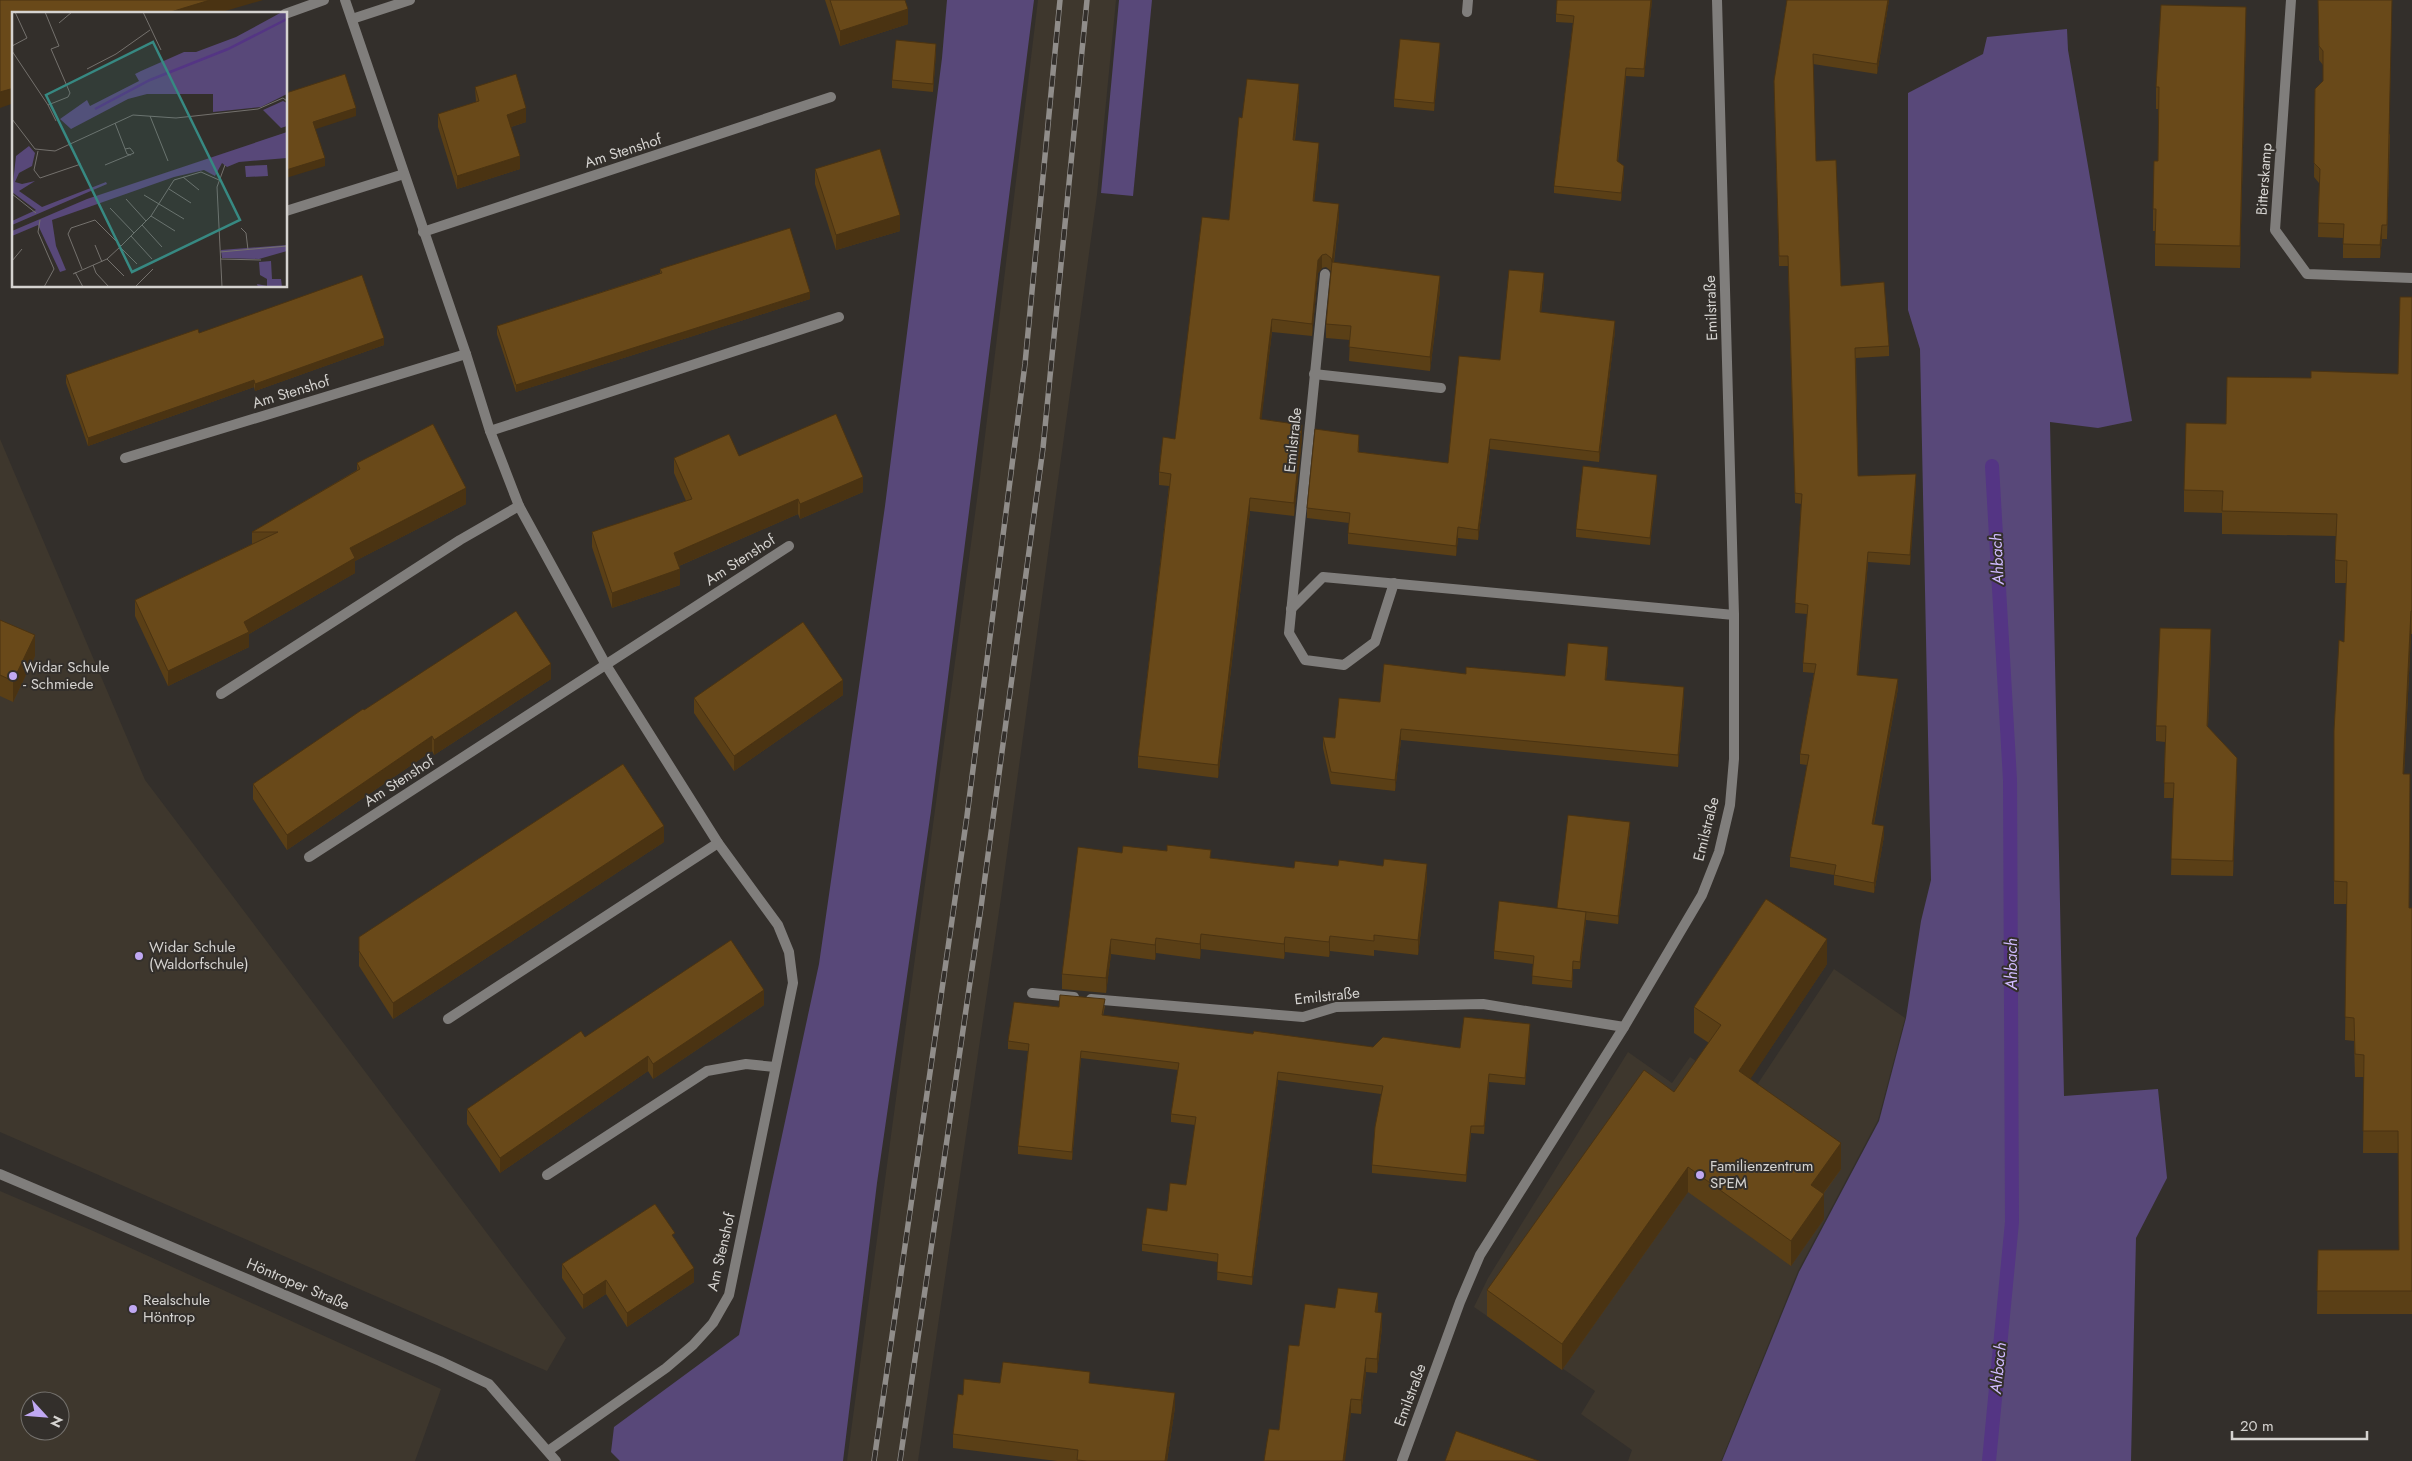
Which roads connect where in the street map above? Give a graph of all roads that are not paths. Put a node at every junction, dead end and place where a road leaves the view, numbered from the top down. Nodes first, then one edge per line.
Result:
1 (324, 0) edge
2 (345, 0) edge
3 (410, 0) edge
4 (1468, 0) edge
5 (1717, 0) edge
6 (2291, 0) edge
7 (1466, 12) dead end
8 (288, 13) edge
9 (352, 19) junction
10 (831, 97) dead end
11 (404, 174) junction
12 (288, 210) edge
13 (423, 232) junction
14 (1325, 274) edge
15 (2412, 278) edge
16 (839, 317) dead end
17 (466, 354) junction
18 (1314, 374) junction
19 (1441, 388) dead end
20 (490, 431) junction
21 (125, 458) dead end
22 (519, 506) junction
23 (789, 546) dead end
24 (1394, 583) junction
25 (1291, 609) junction
26 (1734, 615) junction
27 (606, 665) junction
28 (221, 694) dead end
29 (718, 844) junction
30 (309, 857) dead end
31 (1032, 993) dead end
32 (448, 1019) dead end
33 (1624, 1027) junction
34 (775, 1067) junction
35 (0, 1174) edge
36 (547, 1175) dead end
37 (548, 1451) junction
38 (556, 1461) edge
39 (1402, 1461) edge

1 - 8 street
2 - 9 street, Am Stenshof
3 - 9 street
4 - 7 street
5 - 26 street, Emilstraße
6 - 15 street, Bitterskamp
9 - 11 street, Am Stenshof
10 - 13 street, Am Stenshof
11 - 12 street
11 - 13 street, Am Stenshof
13 - 17 street, Am Stenshof
14 - 18 street, Emilstraße
16 - 20 street
17 - 20 street, Am Stenshof
17 - 21 street, Am Stenshof
18 - 19 street
18 - 25 street, Emilstraße
20 - 22 street, Am Stenshof
22 - 27 street, Am Stenshof
22 - 28 street
23 - 27 street, Am Stenshof
24 - 25 street
24 - 25 street, Emilstraße
24 - 26 street
26 - 33 street, Emilstraße
27 - 29 street, Am Stenshof
27 - 30 street, Am Stenshof
29 - 32 street
29 - 34 street, Am Stenshof
31 - 33 street, Emilstraße
33 - 39 street, Emilstraße
34 - 36 street
34 - 37 street, Am Stenshof
35 - 37 street, Höntroper Straße
37 - 38 street, Höntroper Straße

